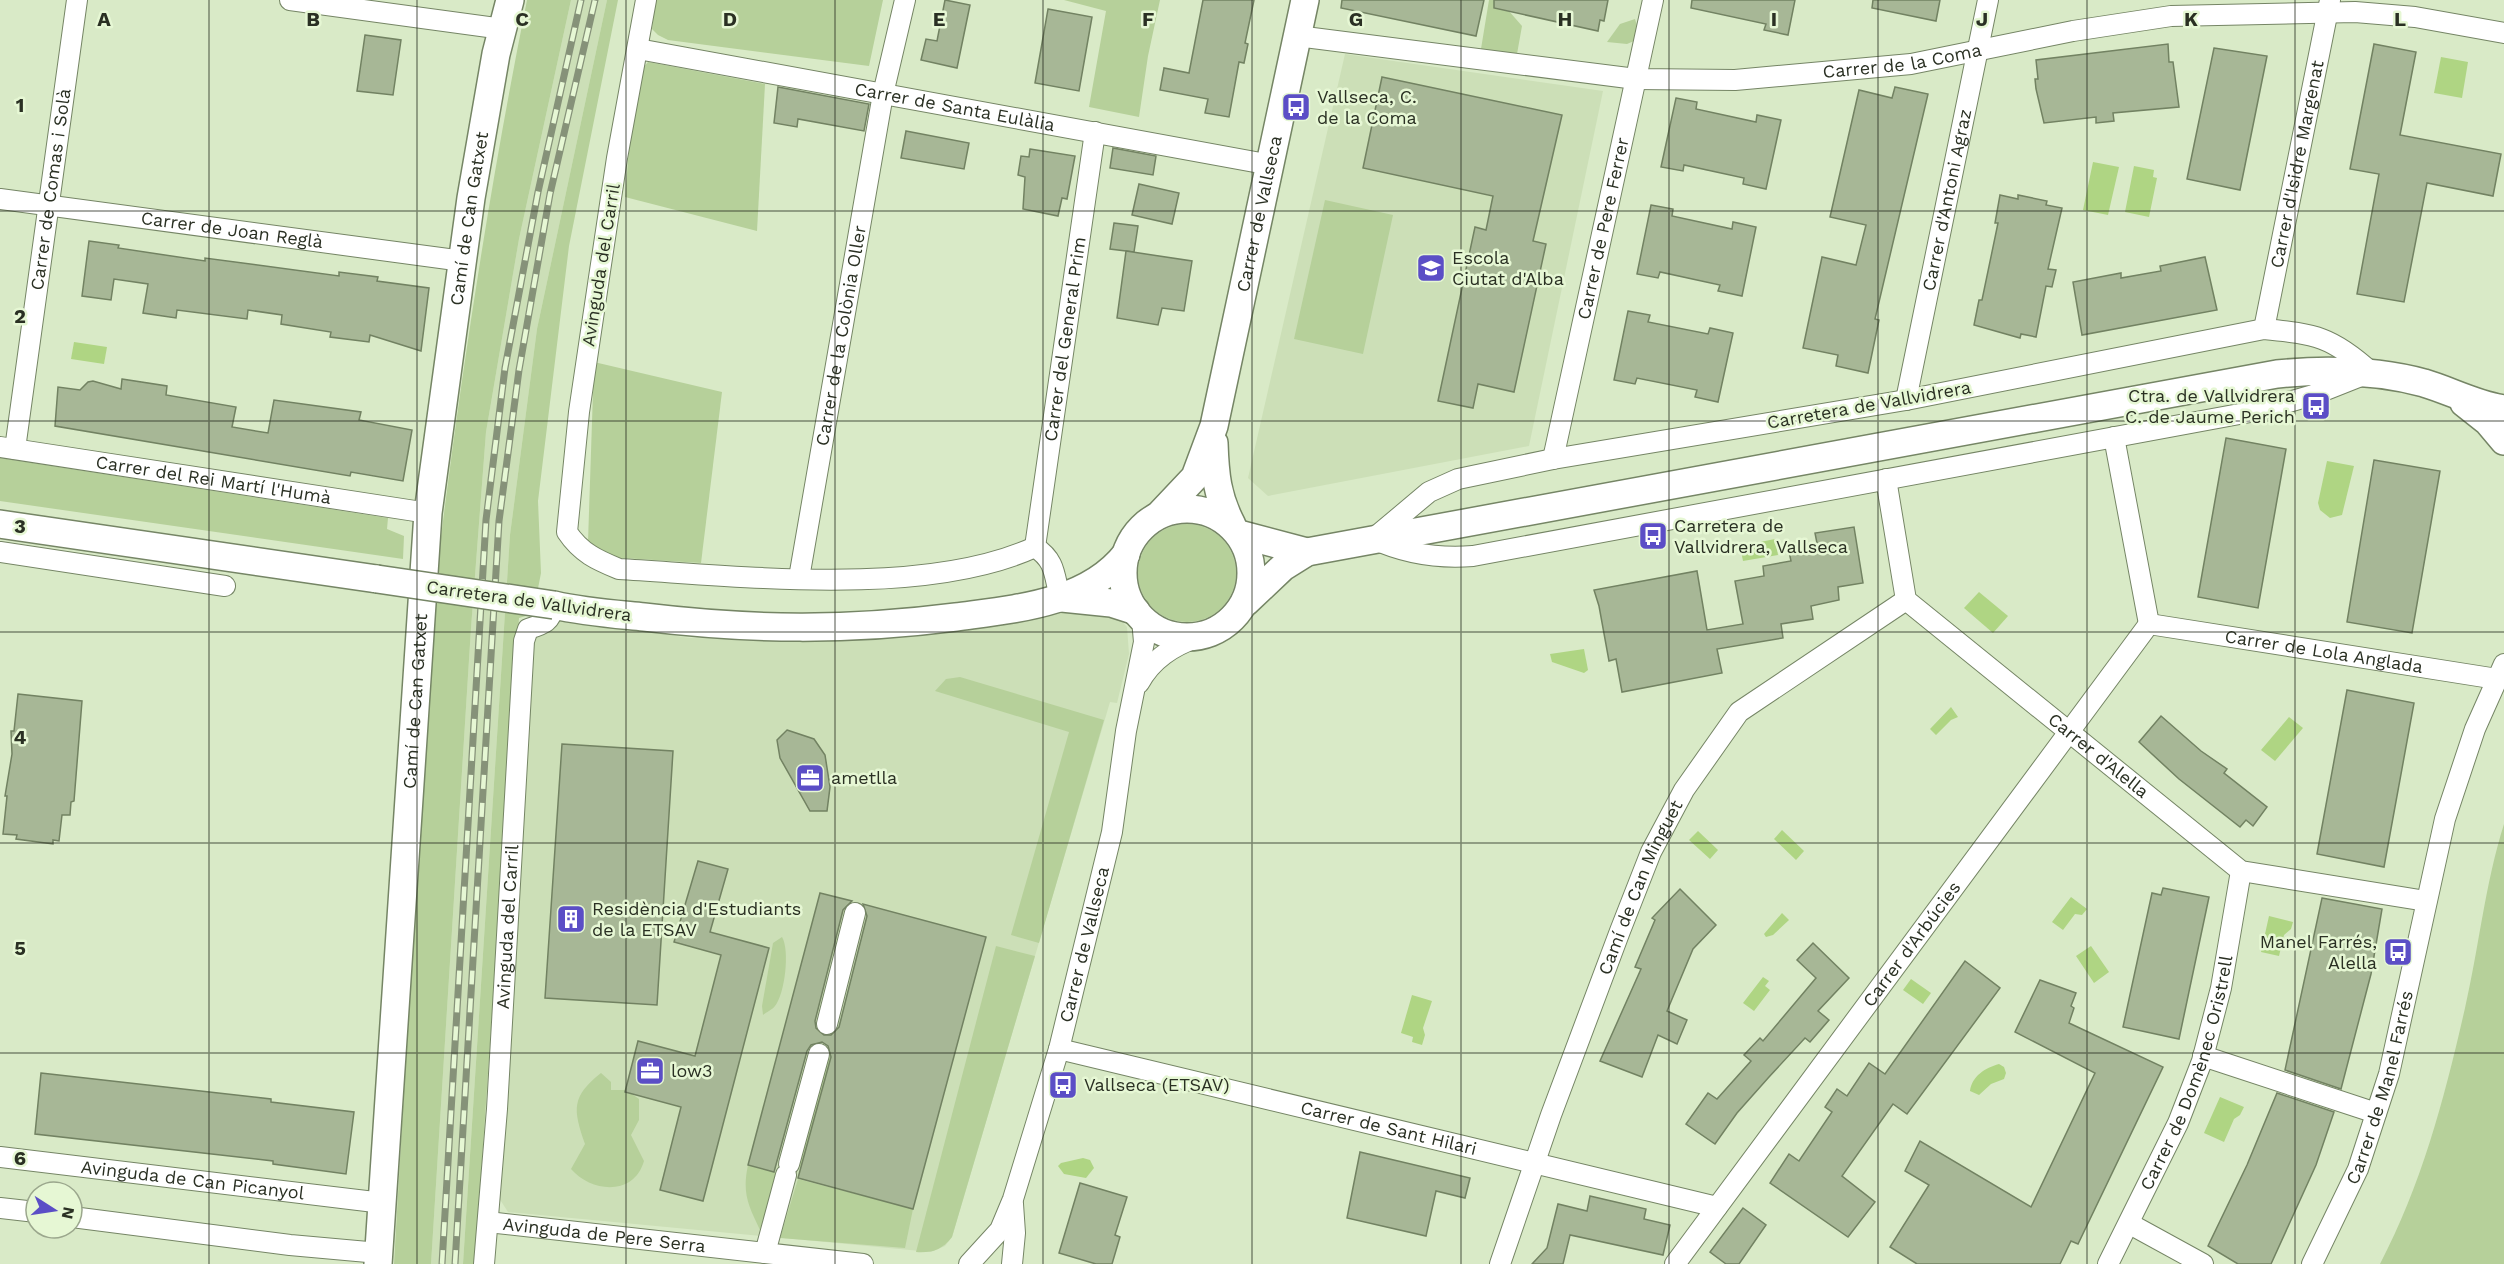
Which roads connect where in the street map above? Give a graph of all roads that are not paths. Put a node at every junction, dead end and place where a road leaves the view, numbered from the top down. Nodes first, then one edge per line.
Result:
1 (77, 0) edge
2 (290, 0) edge
3 (510, 0) edge
4 (646, 0) edge
5 (905, 0) edge
6 (1305, 0) edge
7 (1653, 0) edge
8 (1988, 0) edge
9 (2329, 6) edge
10 (503, 29) junction
11 (2504, 33) edge
12 (1297, 36) junction
13 (638, 49) junction
14 (1978, 49) junction
15 (1636, 79) junction
16 (883, 94) junction
17 (1095, 132) junction
18 (1271, 165) junction
19 (0, 199) edge
20 (49, 205) junction
21 (463, 261) junction
22 (2264, 329) junction
23 (2370, 372) junction
24 (2456, 396) junction
25 (1905, 400) junction
26 (2504, 409) edge
27 (1214, 426) junction
28 (2114, 437) junction
29 (2504, 441) edge
30 (8, 448) edge
31 (1553, 459) junction
32 (1886, 479) junction
33 (428, 513) junction
34 (1161, 513) junction
35 (0, 524) edge
36 (1235, 530) junction
37 (1373, 539) junction
38 (1035, 547) junction
39 (0, 552) edge
40 (1307, 552) junction
41 (1126, 554) junction
42 (799, 578) junction
43 (225, 586) dead end
44 (1060, 598) junction
45 (1906, 600) junction
46 (1246, 602) junction
47 (554, 605) junction
48 (1139, 615) junction
49 (2149, 624) junction
50 (1198, 637) junction
51 (2501, 672) edge
52 (1136, 688) junction
53 (2070, 732) junction
54 (2241, 871) junction
55 (2426, 902) junction
56 (857, 905) dead end
57 (826, 1024) dead end
58 (1059, 1049) junction
59 (819, 1054) dead end
60 (2203, 1056) junction
61 (2376, 1113) junction
62 (0, 1157) edge
63 (1534, 1163) junction
64 (1013, 1199) junction
65 (383, 1203) junction
66 (1717, 1207) junction
67 (0, 1208) edge
68 (24, 1211) edge
69 (84, 1219) edge
70 (488, 1222) junction
71 (2130, 1224) junction
72 (765, 1253) junction
73 (378, 1258) edge
74 (484, 1264) edge
75 (863, 1264) edge
76 (969, 1264) edge
77 (1012, 1264) edge
78 (1500, 1264) edge
79 (1675, 1264) edge
80 (2108, 1264) edge
81 (2203, 1264) edge
82 (2312, 1264) edge

1 - 20 street, Carrer de Comas i Solà
2 - 10 street
3 - 10 main road, Camí de Can Gatxet
4 - 13 street, Avinguda del Carril
5 - 16 street, Carrer de la Colònia Oller
6 - 12 main road, Carrer de Vallseca
7 - 15 street, Carrer de Pere Ferrer
8 - 14 street, Carrer d'Antoni Agraz
9 - 11 street, Carrer de la Coma
9 - 14 street, Carrer de la Coma
9 - 22 street, Carrer d'Isidre Margenat
10 - 21 main road, Camí de Can Gatxet
12 - 15 street, Carrer de la Coma
12 - 18 main road, Carrer de Vallseca
13 - 16 street, Carrer de Santa Eulàlia
13 - 42 street, Avinguda del Carril
14 - 15 street, Carrer de la Coma
14 - 25 street, Carrer d'Antoni Agraz
15 - 31 street, Carrer de Pere Ferrer
16 - 17 street, Carrer de Santa Eulàlia
16 - 42 street, Carrer de la Colònia Oller
17 - 18 street, Carrer de Santa Eulàlia
17 - 38 street, Carrer del General Prim
18 - 27 main road, Carrer de Vallseca
19 - 20 street, Carrer de Joan Reglà
20 - 21 street, Carrer de Joan Reglà
20 - 30 street, Carrer de Comas i Solà
21 - 33 main road, Camí de Can Gatxet
22 - 23 street, Carretera de Vallvidrera
22 - 25 street, Carretera de Vallvidrera
23 - 24 main road, Carretera de Vallvidrera
23 - 28 street
23 - 37 main road, Carretera de Vallvidrera
24 - 26 main road, Carretera de Vallvidrera
24 - 29 main road, Carretera de Vallvidrera
25 - 31 street, Carretera de Vallvidrera
27 - 34 main road
27 - 36 main road
28 - 32 street
28 - 49 street
30 - 33 street, Carrer del Rei Martí l'Humà
31 - 37 street, Carretera de Vallvidrera
32 - 37 street
32 - 45 street
33 - 65 main road, Camí de Can Gatxet
34 - 36 main road
34 - 41 main road
35 - 47 main road, Carretera de Vallvidrera, bridge
36 - 40 main road, Carretera de Vallvidrera
36 - 46 main road
37 - 40 main road, Carretera de Vallvidrera
38 - 42 street
38 - 44 street
39 - 43 street
40 - 46 main road, Carretera de Vallvidrera
41 - 44 main road, Carretera de Vallvidrera
41 - 48 main road
44 - 47 main road, Carretera de Vallvidrera
44 - 48 main road, Carretera de Vallvidrera
45 - 53 street, Carrer d'Alella
45 - 63 street, Camí de Can Minguet
46 - 50 main road
47 - 70 street, Avinguda del Carril
48 - 50 main road
48 - 52 street, Carrer de Vallseca
49 - 51 street, Carrer de Lola Anglada
49 - 53 street, Carrer d'Arbúcies
50 - 52 street, Carrer de Vallseca
51 - 55 street, Carrer de Manel Farrés
52 - 58 street, Carrer de Vallseca
53 - 54 street, Carrer d'Alella
53 - 66 street, Carrer d'Arbúcies
54 - 55 street, Carrer d'Alella
54 - 60 street, Carrer de Domènec Oristrell
55 - 61 street, Carrer de Manel Farrés
56 - 57 street
58 - 63 street, Carrer de Sant Hilari
58 - 64 street, Carrer de Vallseca
59 - 72 street
60 - 61 street
60 - 71 street, Carrer de Domènec Oristrell
61 - 82 street, Carrer de Manel Farrés
62 - 65 street, Avinguda de Can Picanyol
63 - 66 street, Carrer de Sant Hilari
63 - 78 street, Camí de Can Minguet
64 - 76 street, Carrer de Vallseca
64 - 77 street, Carrer de Vallseca
65 - 73 main road, Camí de Can Gatxet
66 - 79 street, Carrer d'Arbúcies
67 - 68 street
69 - 73 street
70 - 72 street, Avinguda de Pere Serra
70 - 74 street, Avinguda del Carril
71 - 80 street, Carrer de Domènec Oristrell
71 - 81 street
72 - 75 street, Avinguda de Pere Serra

